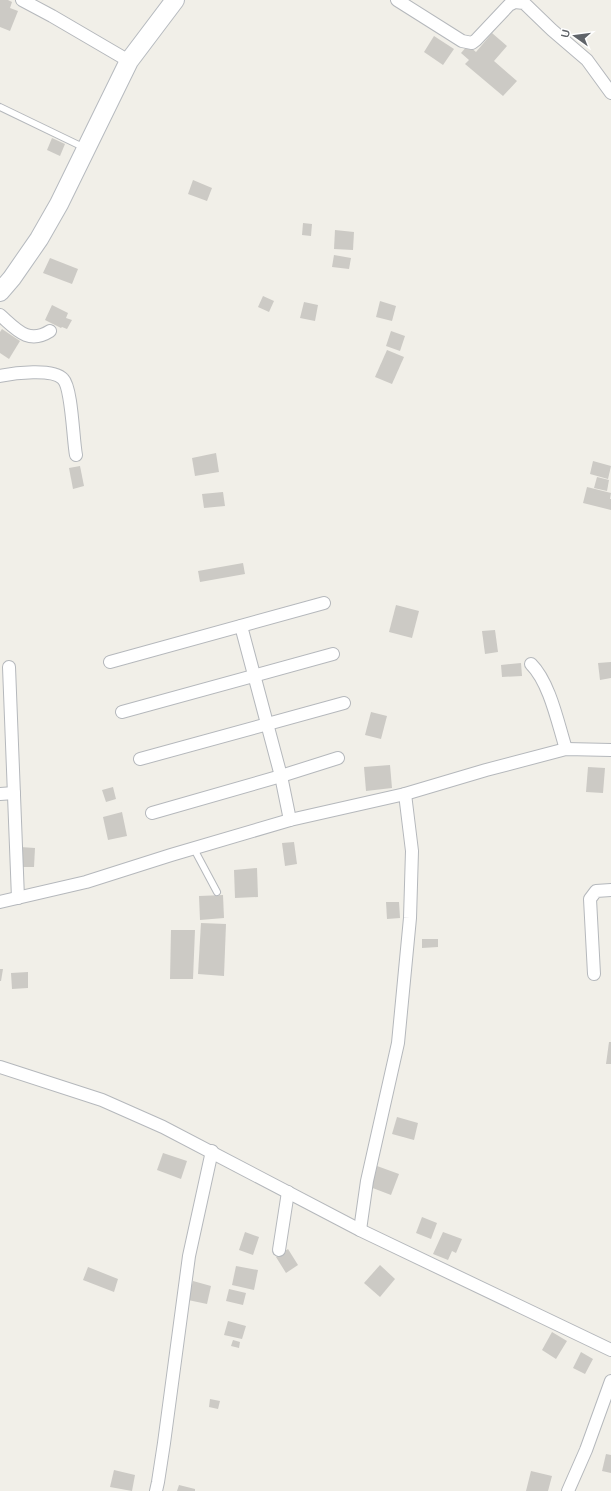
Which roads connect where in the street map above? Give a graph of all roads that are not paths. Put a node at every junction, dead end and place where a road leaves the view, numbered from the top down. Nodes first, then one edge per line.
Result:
1 (22, 0) edge
2 (175, 0) edge
3 (397, 0) edge
4 (129, 61) junction
5 (611, 93) edge
6 (0, 107) edge
7 (86, 148) junction
8 (0, 292) edge
9 (0, 315) edge
10 (50, 331) dead end
11 (0, 376) edge
12 (76, 455) dead end
13 (324, 603) dead end
14 (241, 626) junction
15 (333, 654) dead end
16 (110, 662) dead end
17 (532, 664) dead end
18 (9, 667) dead end
19 (254, 675) junction
20 (344, 702) dead end
21 (122, 712) dead end
22 (266, 723) junction
23 (566, 750) junction
24 (611, 750) edge
25 (338, 758) dead end
26 (140, 759) dead end
27 (280, 776) junction
28 (14, 792) junction
29 (0, 794) edge
30 (405, 794) junction
31 (152, 813) dead end
32 (290, 820) junction
33 (194, 849) junction
34 (611, 890) edge
35 (217, 892) dead end
36 (18, 898) junction
37 (0, 902) edge
38 (594, 974) dead end
39 (0, 1067) edge
40 (212, 1151) junction
41 (288, 1192) junction
42 (360, 1230) junction
43 (278, 1250) dead end
44 (611, 1350) edge
45 (611, 1381) edge
46 (156, 1491) edge
47 (568, 1491) edge

1 - 4 street
2 - 4 street
3 - 5 street
4 - 7 street
6 - 7 lane
7 - 8 street
9 - 10 street
11 - 12 street
13 - 14 street
14 - 16 street
14 - 19 street
15 - 19 street
17 - 23 street
18 - 28 street
19 - 21 street
19 - 22 street
20 - 22 street
22 - 26 street
22 - 27 street
23 - 24 street
23 - 30 street
25 - 27 street
27 - 31 street
27 - 32 street
28 - 29 street
28 - 36 street
30 - 32 street
30 - 42 street
32 - 33 street
33 - 35 lane
33 - 36 street
34 - 38 street
36 - 37 street
39 - 40 street
40 - 41 street
40 - 46 street
41 - 42 street
41 - 43 street
42 - 44 street
45 - 47 street

